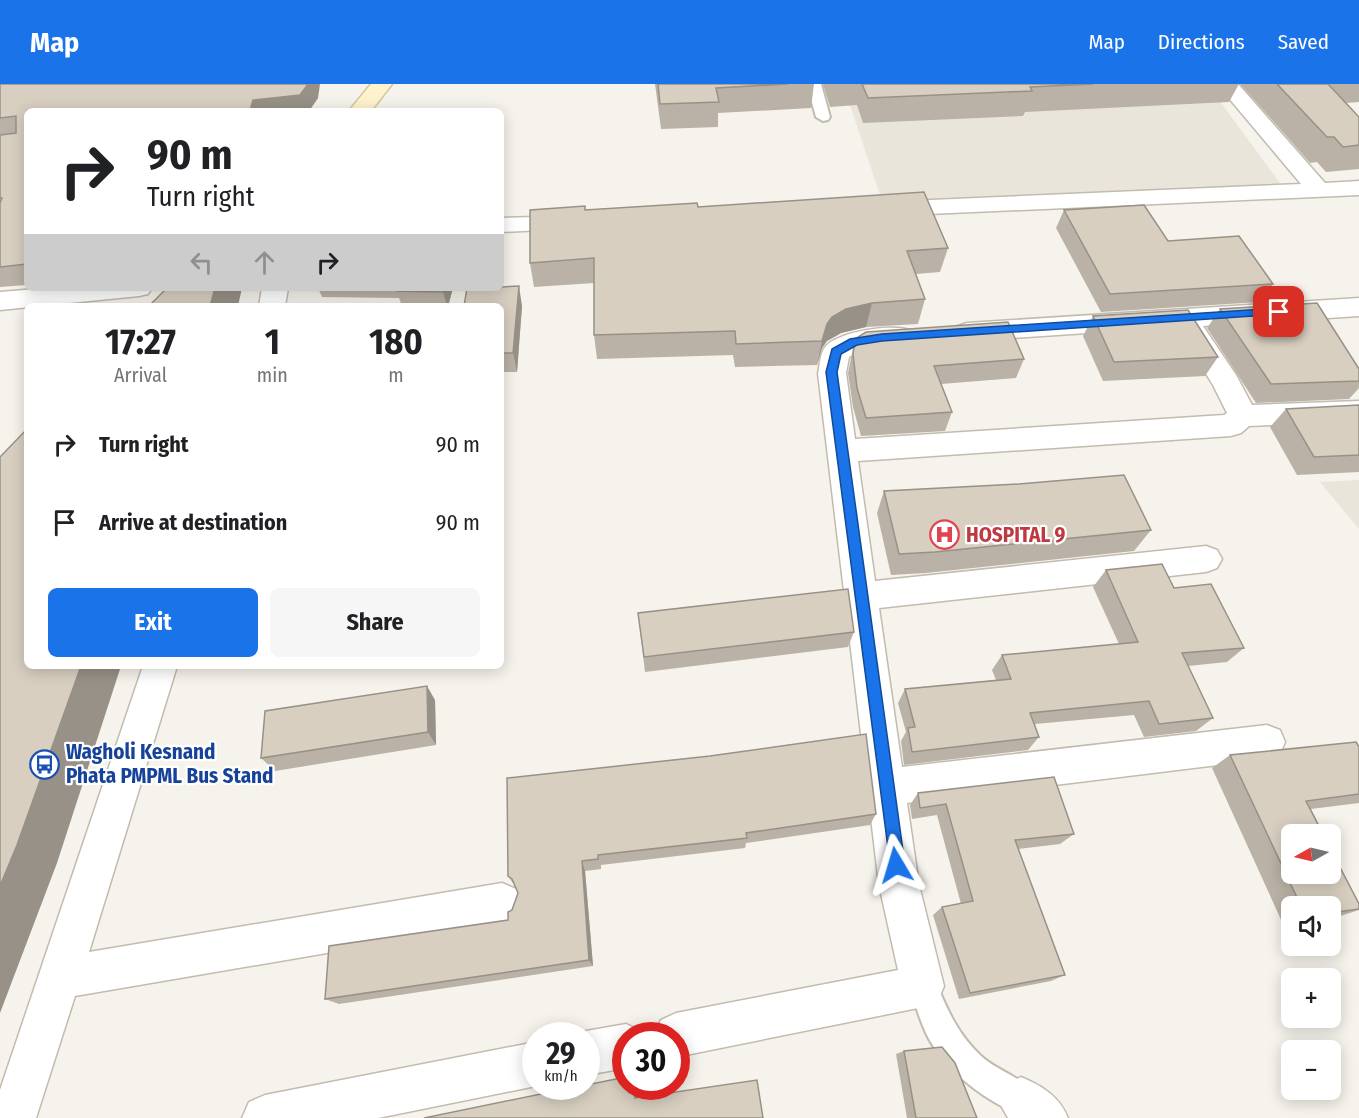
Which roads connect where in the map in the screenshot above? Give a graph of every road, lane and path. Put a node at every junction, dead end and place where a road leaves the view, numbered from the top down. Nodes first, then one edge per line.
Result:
1 (382, 84) edge
2 (814, 84) edge
3 (1227, 84) edge
4 (362, 108) edge
5 (823, 117) dead end
6 (1359, 188) edge
7 (1319, 190) junction
8 (859, 211) edge
9 (600, 222) edge
10 (504, 225) edge
11 (99, 291) edge
12 (0, 301) edge
13 (1359, 306) edge
14 (1184, 318) junction
15 (1359, 411) edge
16 (1243, 416) junction
17 (842, 451) junction
18 (1206, 559) dead end
19 (863, 596) junction
20 (159, 669) edge
21 (1267, 742) dead end
22 (886, 787) junction
23 (502, 903) dead end
24 (58, 978) junction
25 (923, 986) junction
26 (690, 1032) edge
27 (522, 1067) edge
28 (1033, 1109) edge
29 (13, 1118) edge
30 (265, 1118) edge

1 - 4 main road
2 - 5 lane
3 - 7 street
6 - 7 street
7 - 8 street
9 - 10 street
11 - 12 street
13 - 14 street
14 - 16 street
14 - 17 street
15 - 16 street
16 - 17 street
17 - 19 street
18 - 19 street
19 - 22 street
20 - 24 street
21 - 22 street
22 - 25 street
23 - 24 street
24 - 29 street
25 - 26 street
25 - 28 lane
27 - 30 street

